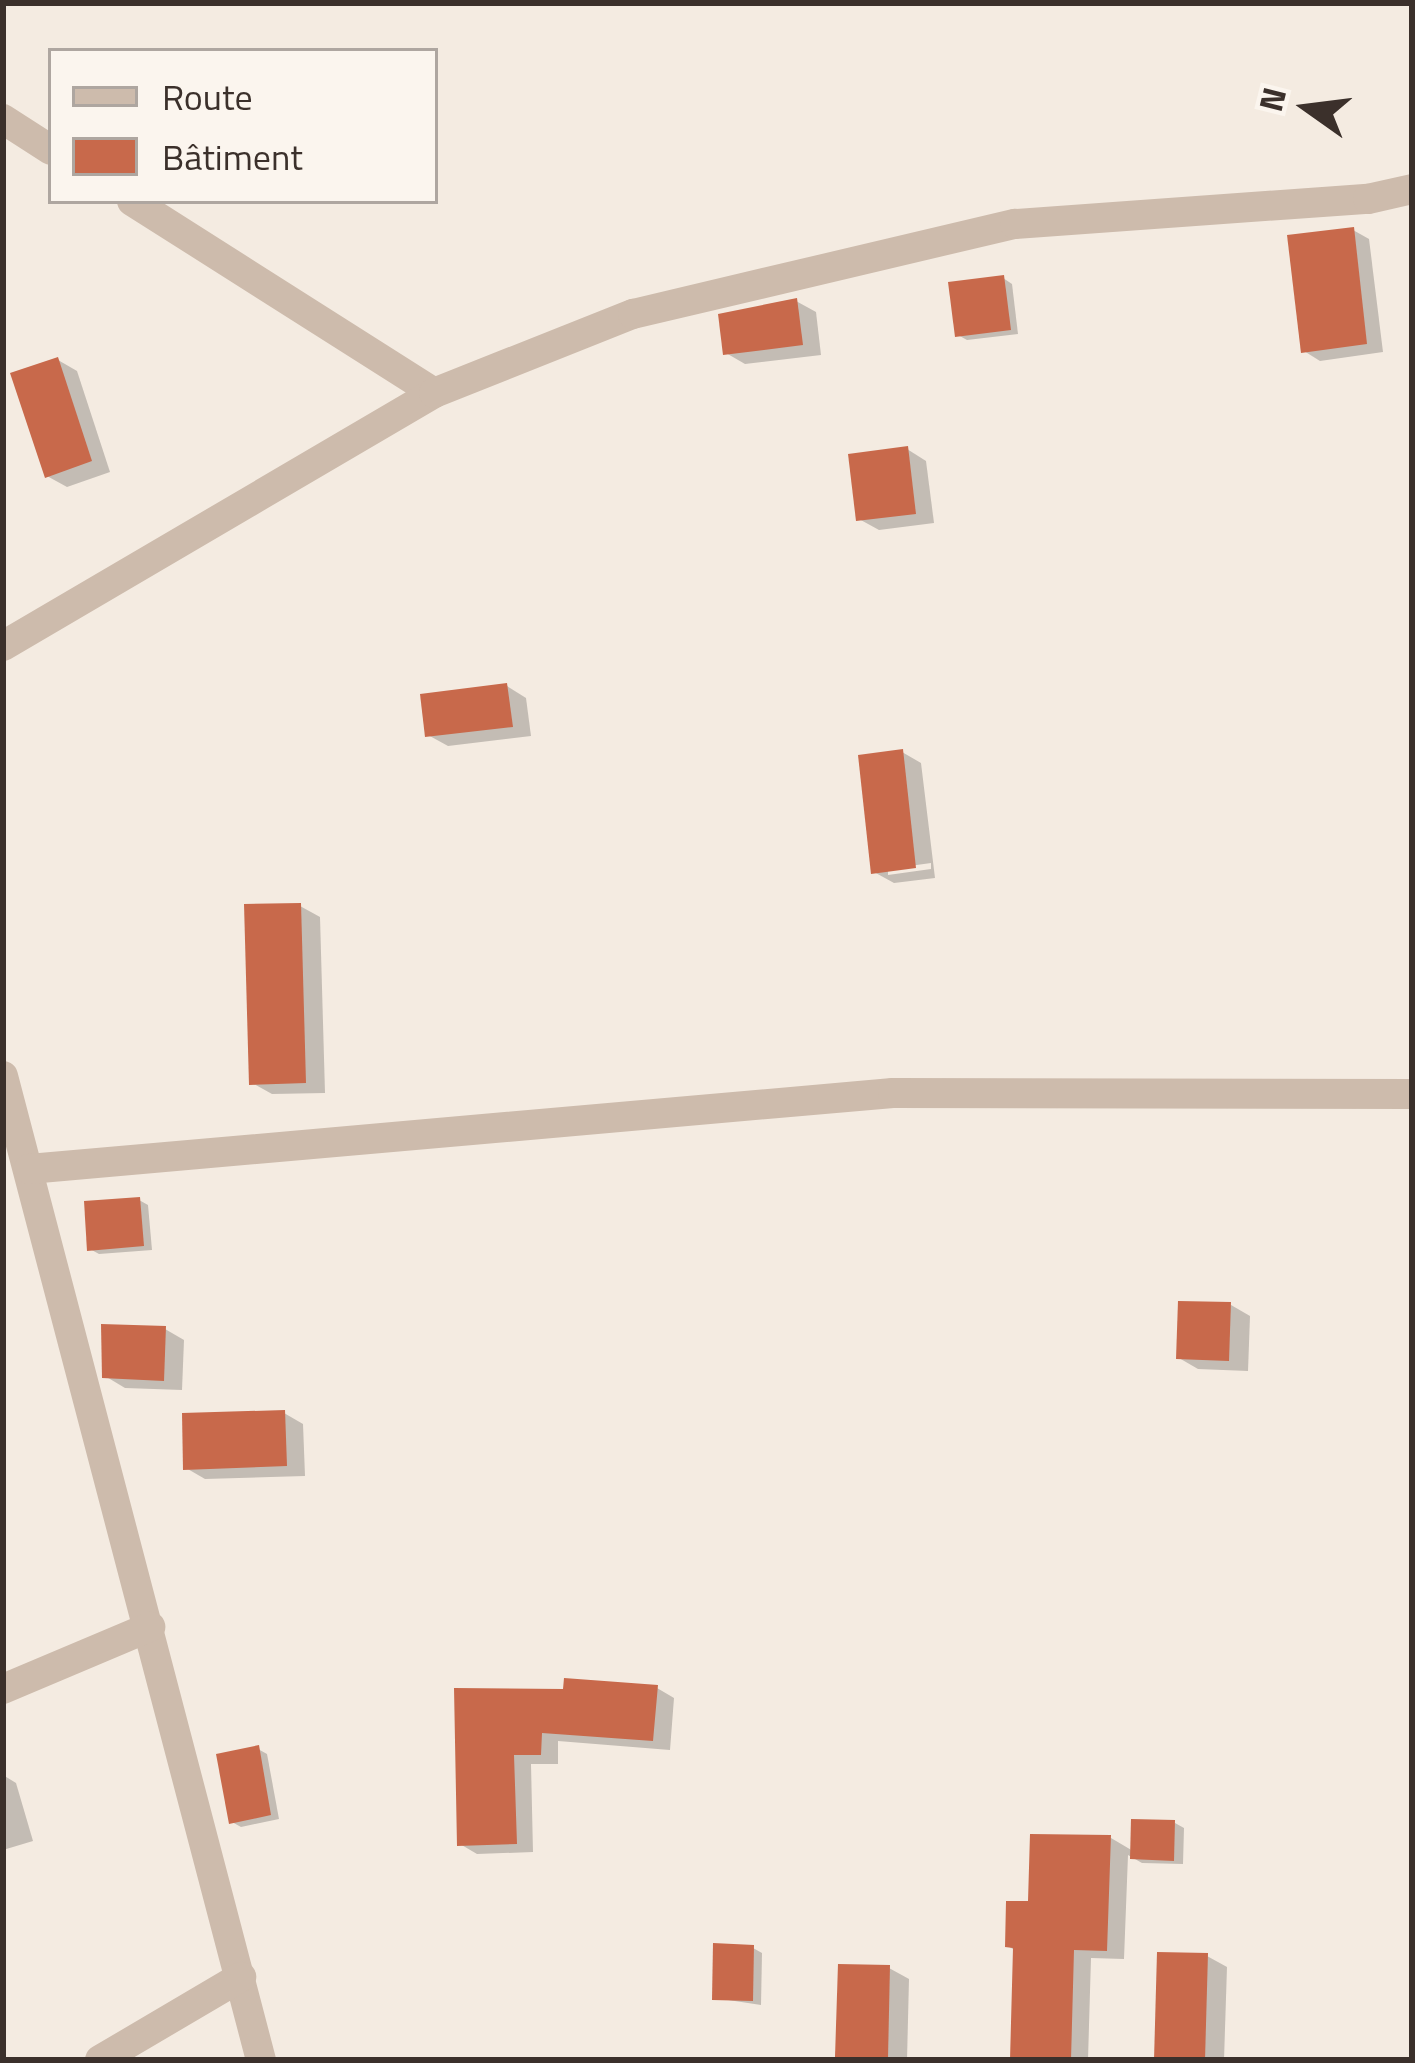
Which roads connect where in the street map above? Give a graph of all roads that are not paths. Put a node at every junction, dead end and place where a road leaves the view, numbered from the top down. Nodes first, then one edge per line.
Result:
1 (3, 119) edge
2 (48, 148) edge
3 (1412, 189) edge
4 (137, 204) edge
5 (434, 393) junction
6 (3, 646) edge
7 (3, 1076) edge
8 (1412, 1094) edge
9 (29, 1169) junction
10 (150, 1628) junction
11 (3, 1689) edge
12 (241, 1977) junction
13 (100, 2060) edge
14 (261, 2060) edge

1 - 2 street
3 - 5 street
4 - 5 street
5 - 6 street
7 - 9 street
8 - 9 street
9 - 10 street
10 - 11 street
10 - 12 street
12 - 13 street
12 - 14 street

